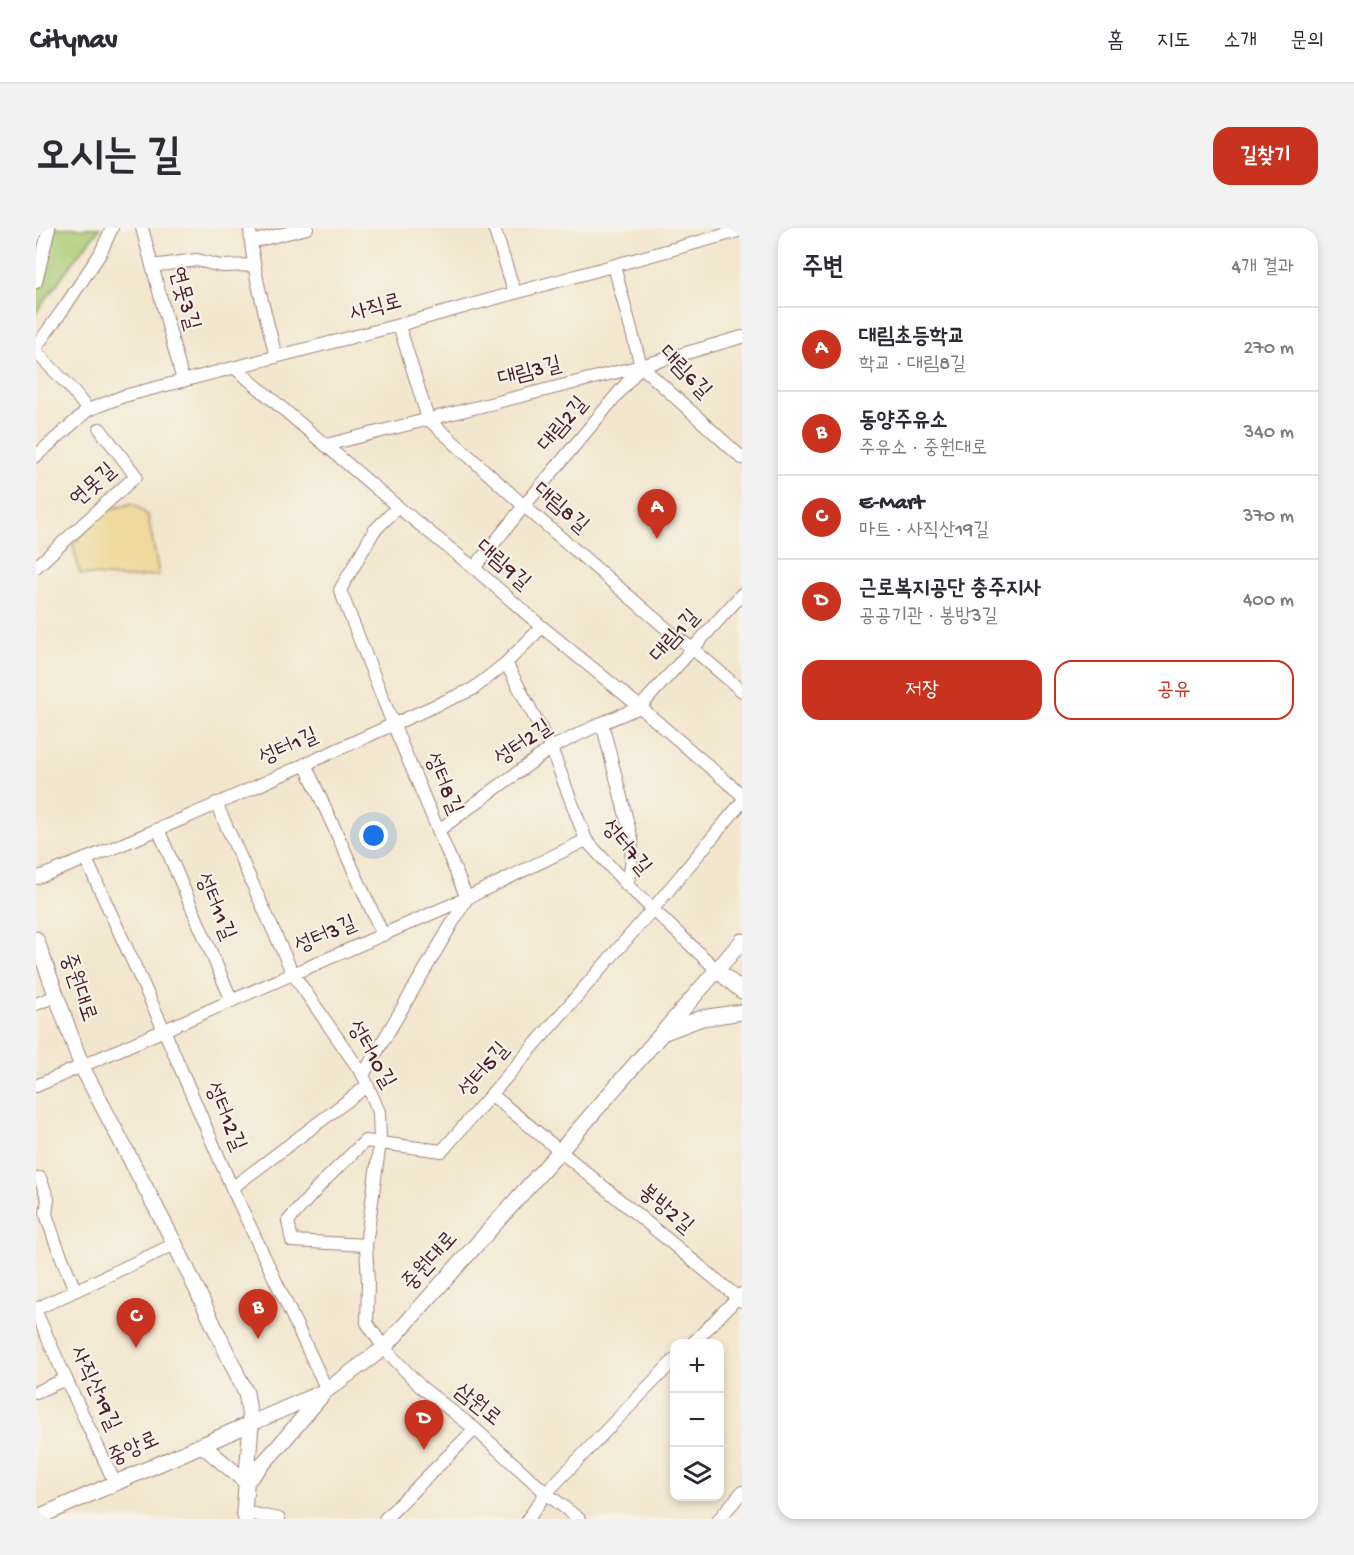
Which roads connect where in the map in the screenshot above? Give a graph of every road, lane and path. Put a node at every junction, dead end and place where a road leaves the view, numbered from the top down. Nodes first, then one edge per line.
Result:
1 (49, 228) edge
2 (112, 228) edge
3 (142, 228) edge
4 (250, 228) edge
5 (307, 228) edge
6 (494, 228) edge
7 (742, 231) edge
8 (251, 242) junction
9 (255, 265) junction
10 (152, 266) junction
11 (614, 266) junction
12 (36, 282) edge
13 (515, 293) junction
14 (399, 325) junction
15 (742, 337) edge
16 (36, 347) edge
17 (36, 352) edge
18 (276, 357) junction
19 (642, 366) junction
20 (236, 368) junction
21 (183, 381) junction
22 (88, 411) junction
23 (428, 419) junction
24 (100, 429) dead end
25 (326, 445) junction
26 (36, 456) edge
27 (742, 458) edge
28 (524, 506) junction
29 (398, 507) junction
30 (36, 567) edge
31 (474, 568) junction
32 (742, 594) edge
33 (542, 627) junction
34 (693, 649) junction
35 (506, 663) junction
36 (742, 691) edge
37 (640, 707) junction
38 (602, 723) junction
39 (393, 724) junction
40 (551, 748) junction
41 (305, 764) junction
42 (742, 795) edge
43 (742, 802) edge
44 (216, 803) junction
45 (158, 829) junction
46 (439, 830) junction
47 (586, 840) junction
48 (86, 859) junction
49 (36, 878) edge
50 (627, 885) junction
51 (467, 898) junction
52 (652, 910) junction
53 (382, 935) junction
54 (36, 939) edge
55 (742, 941) edge
56 (717, 970) junction
57 (293, 974) junction
58 (742, 991) edge
59 (56, 996) junction
60 (232, 1001) junction
61 (36, 1004) edge
62 (742, 1012) edge
63 (164, 1030) junction
64 (663, 1033) junction
65 (82, 1066) junction
66 (365, 1080) junction
67 (36, 1086) edge
68 (492, 1095) junction
69 (380, 1142) junction
70 (561, 1150) junction
71 (40, 1178) dead end
72 (232, 1188) junction
73 (175, 1244) junction
74 (366, 1245) junction
75 (75, 1290) junction
76 (740, 1298) edge
77 (36, 1310) edge
78 (697, 1339) edge
79 (384, 1348) junction
80 (670, 1365) edge
81 (66, 1379) junction
82 (327, 1390) junction
83 (36, 1392) edge
84 (251, 1424) junction
85 (475, 1429) junction
86 (202, 1445) junction
87 (246, 1482) junction
88 (115, 1483) junction
89 (742, 1492) edge
90 (546, 1493) junction
91 (243, 1517) edge
92 (36, 1518) edge
93 (279, 1519) edge
94 (385, 1519) edge
95 (528, 1519) edge
96 (579, 1519) edge
97 (719, 1519) edge

1 - 12 street
2 - 16 street
3 - 10 street, 연못3길
4 - 8 street
5 - 8 street
6 - 13 street
7 - 11 street, 사직로
8 - 9 street
9 - 10 street
9 - 18 street
10 - 21 street, 연못3길
11 - 13 street, 사직로
11 - 19 street, 대림6길
13 - 14 street, 사직로
14 - 18 street, 사직로
14 - 23 street
15 - 19 street, 대림3길
17 - 22 street
18 - 20 street, 사직로
19 - 23 street, 대림3길
19 - 27 street, 대림6길
19 - 28 street, 대림2길
20 - 21 street, 사직로
20 - 25 street, 대림9길
21 - 22 street, 사직로
22 - 26 street, 사직로
23 - 25 street, 대림3길
23 - 28 street, 대림8길
24 - 30 street, 연못길
25 - 29 street, 대림9길
28 - 31 street, 대림2길
28 - 34 street, 대림8길
29 - 31 street, 대림9길
29 - 39 street, 성터8길
31 - 33 street, 대림9길
32 - 34 street, 대림1길
33 - 35 street, 성터1길
33 - 37 street, 대림9길
34 - 36 street, 대림8길
34 - 37 street, 대림1길
35 - 39 street, 성터1길
35 - 40 street, 성터7길
37 - 38 street, 성터2길
37 - 42 street, 대림9길
38 - 40 street, 성터2길
38 - 50 street
39 - 41 street, 성터1길
39 - 46 street, 성터8길
40 - 46 street, 성터2길
40 - 47 street, 성터7길
41 - 44 street, 성터1길
41 - 53 street
43 - 52 street, 성터5길
44 - 45 street, 성터1길
44 - 57 street, 성터10길
45 - 48 street, 성터1길
45 - 60 street, 성터11길
46 - 51 street, 성터8길
47 - 50 street, 성터7길
47 - 51 street, 성터3길
48 - 49 street, 성터1길
48 - 63 street, 성터12길
50 - 52 street, 성터7길
51 - 53 street, 성터3길
51 - 66 street
52 - 56 street, 성터7길
52 - 68 street, 성터5길
53 - 57 street, 성터3길
54 - 59 street, 중원대로
55 - 56 street, 중원대로
56 - 58 street
56 - 64 street, 중원대로
57 - 60 street, 성터3길
57 - 66 street, 성터10길
59 - 61 street
59 - 65 street, 중원대로
60 - 63 street, 성터3길
62 - 64 street
63 - 65 street, 성터3길
63 - 72 street, 성터12길
64 - 70 street, 중원대로
65 - 67 street, 성터3길
65 - 73 street, 중원대로
66 - 69 street, 성터10길
66 - 72 street
68 - 69 street, 성터5길
68 - 70 street, 봉방2길
69 - 74 street, 성터10길
69 - 74 street, 성터5길
70 - 76 street, 봉방2길
70 - 79 street, 중원대로
71 - 75 street
72 - 82 street, 성터12길
73 - 75 street
73 - 84 street, 중원대로
74 - 79 street, 성터10길
75 - 77 street
76 - 78 street
77 - 81 street, 사직산19길
79 - 82 street, 중원대로
79 - 85 street, 삼원로
80 - 90 street
81 - 83 street
81 - 88 street, 사직산19길
82 - 84 street, 중원대로
82 - 87 street
84 - 86 street, 중앙로
84 - 87 street
85 - 90 street, 삼원로
85 - 94 street
86 - 87 street
86 - 88 street, 중앙로
87 - 91 street
88 - 92 street, 중앙로
89 - 97 street
90 - 95 street
90 - 96 street, 삼원로
91 - 93 street

